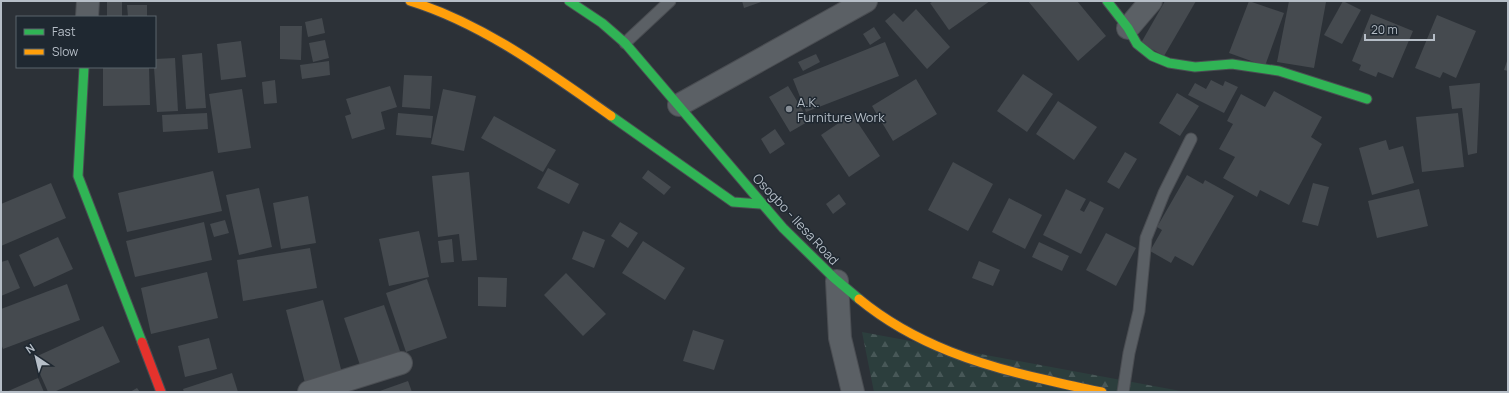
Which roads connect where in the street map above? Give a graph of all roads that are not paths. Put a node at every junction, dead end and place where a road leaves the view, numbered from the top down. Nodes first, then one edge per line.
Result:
1 (88, 1) edge
2 (410, 1) edge
3 (568, 1) edge
4 (670, 1) edge
5 (866, 1) edge
6 (1107, 1) edge
7 (1151, 1) edge
8 (87, 16) edge
9 (1128, 28) junction
10 (625, 43) junction
11 (84, 68) edge
12 (1367, 99) dead end
13 (679, 105) junction
14 (1191, 139) dead end
15 (760, 204) junction
16 (837, 281) junction
17 (401, 363) dead end
18 (161, 392) edge
19 (309, 392) edge
20 (853, 392) edge
21 (1102, 392) edge
22 (1123, 392) edge

1 - 8 street
2 - 15 street
3 - 10 street, Osogbo - Ilesa Road
4 - 10 lane
5 - 13 street
6 - 9 street
7 - 9 street
9 - 12 street
10 - 13 street, Osogbo - Ilesa Road
11 - 18 street
13 - 15 street, Osogbo - Ilesa Road
14 - 22 lane
15 - 16 street, Osogbo - Ilesa Road
16 - 20 street
16 - 21 street, Osogbo - Ilesa Road
17 - 19 street

